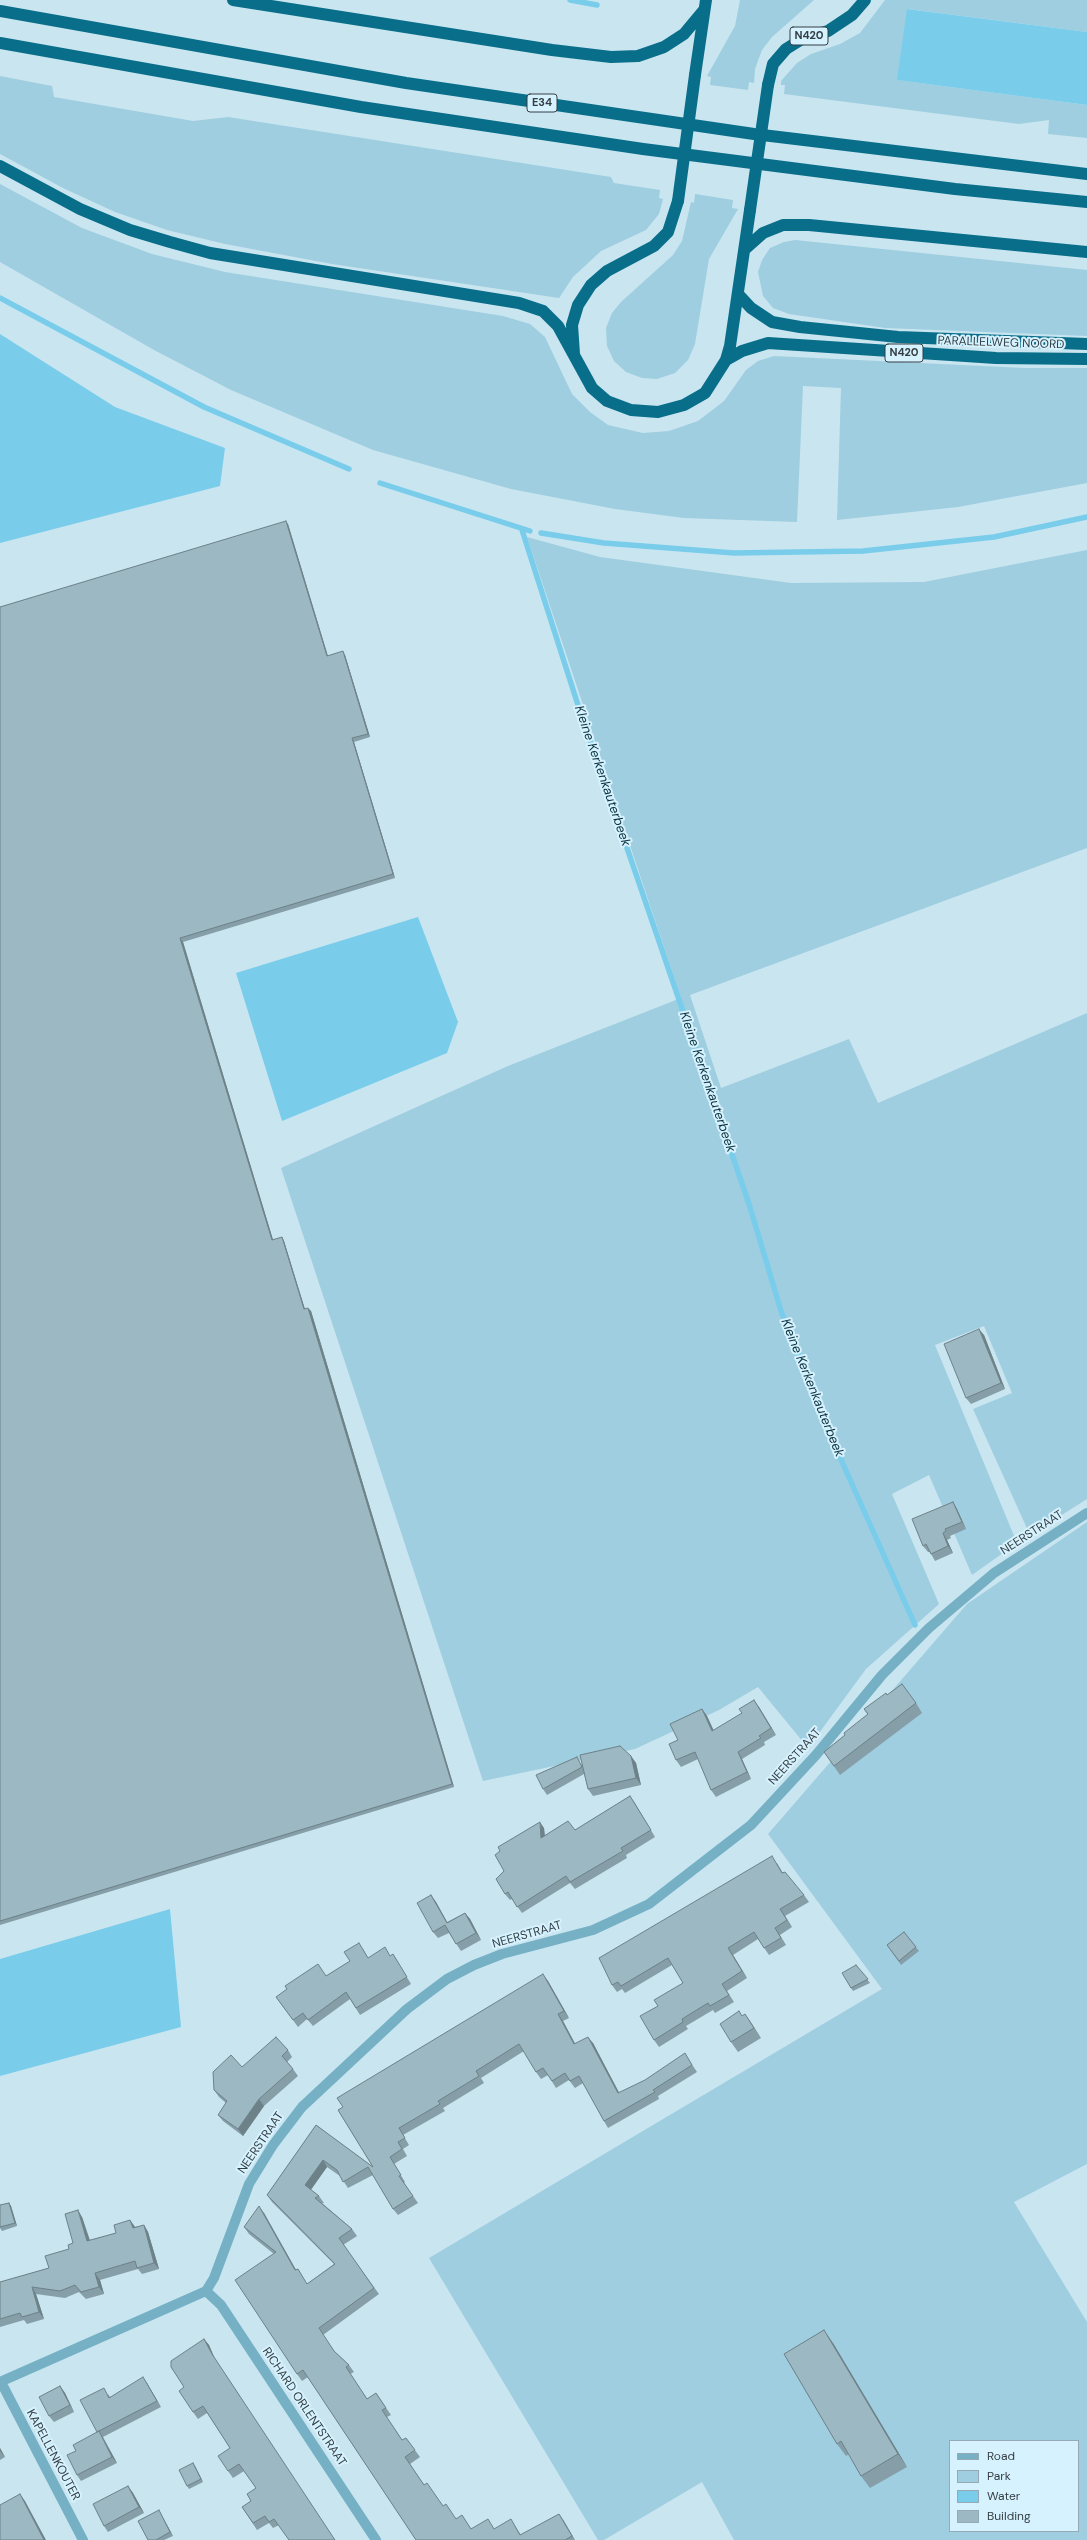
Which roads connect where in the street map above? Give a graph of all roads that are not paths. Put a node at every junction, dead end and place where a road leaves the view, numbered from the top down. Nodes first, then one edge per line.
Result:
1 (233, 0) edge
2 (865, 0) edge
3 (705, 5) edge
4 (0, 11) edge
5 (0, 43) edge
6 (0, 166) edge
7 (1087, 174) edge
8 (1087, 202) edge
9 (745, 249) junction
10 (1087, 252) edge
11 (738, 294) junction
12 (1087, 344) edge
13 (575, 357) junction
14 (1087, 359) edge
15 (726, 360) junction
16 (1087, 1513) edge
17 (206, 2291) junction
18 (1, 2382) edge
19 (83, 2540) edge
20 (376, 2540) edge

1 - 3 highway
2 - 9 highway, N420, bridge
3 - 13 highway, N420, bridge
4 - 7 highway, E34
5 - 8 highway
6 - 13 highway
9 - 10 highway
9 - 11 highway, N420
11 - 12 highway, PARALLELWEG NOORD / N420
11 - 15 highway, N420
13 - 15 highway, N420
14 - 15 highway, PARALLELWEG NOORD / N420
16 - 17 street, NEERSTRAAT
17 - 18 street
17 - 20 street, RICHARD ORLENTSTRAAT
18 - 19 street, KAPELLENKOUTER

